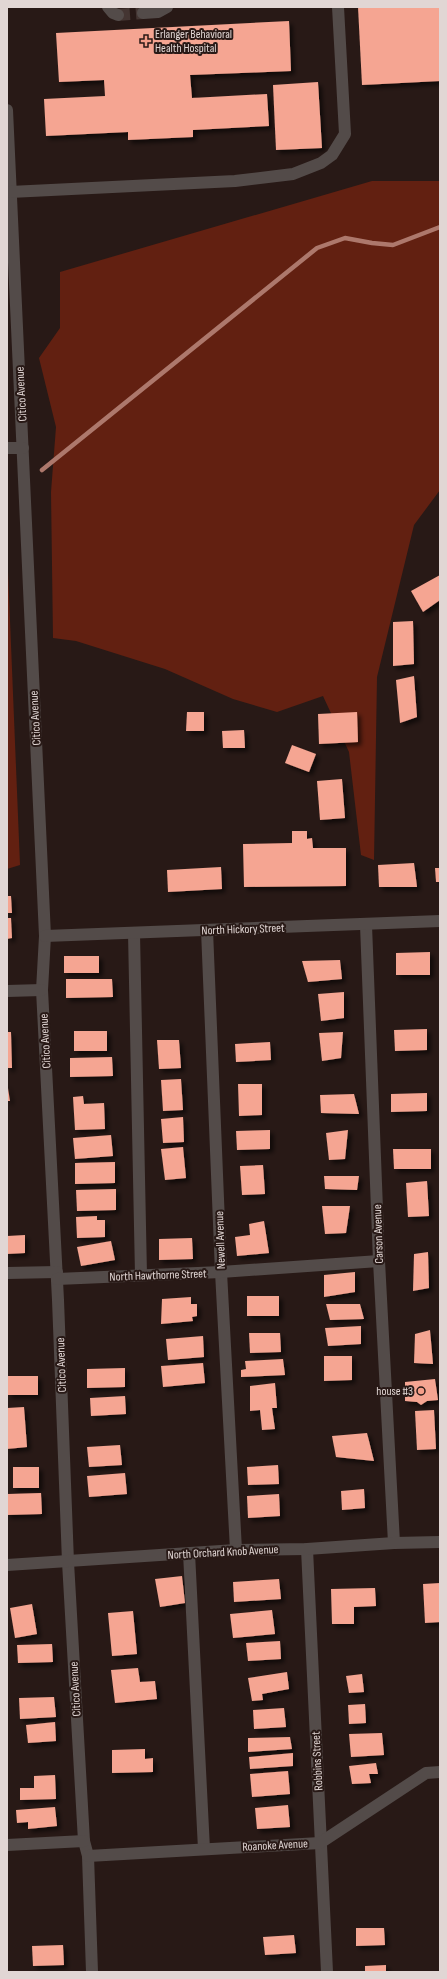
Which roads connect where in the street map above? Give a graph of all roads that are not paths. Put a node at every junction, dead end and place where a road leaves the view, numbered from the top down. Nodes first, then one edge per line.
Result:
1 (108, 7) edge
2 (167, 7) edge
3 (338, 7) edge
4 (118, 14) tunnel mouth
5 (142, 14) tunnel mouth
6 (7, 110) edge
7 (7, 131) edge
8 (10, 192) junction
9 (11, 290) edge
10 (7, 448) edge
11 (23, 448) junction
12 (440, 921) edge
13 (366, 925) junction
14 (207, 930) junction
15 (134, 933) junction
16 (45, 936) junction
17 (42, 990) junction
18 (7, 991) edge
19 (379, 1261) junction
20 (221, 1272) junction
21 (7, 1273) edge
22 (57, 1275) junction
23 (141, 1275) junction
24 (440, 1542) edge
25 (394, 1543) junction
26 (307, 1549) junction
27 (236, 1550) junction
28 (189, 1553) junction
29 (68, 1562) junction
30 (7, 1565) edge
31 (440, 1772) edge
32 (84, 1841) junction
33 (320, 1843) junction
34 (7, 1845) edge
35 (204, 1849) junction
36 (88, 1856) junction
37 (92, 1972) edge
38 (327, 1972) edge

1 - 4 street
2 - 5 street
3 - 8 street
6 - 7 street, Citico Avenue
7 - 8 street, Citico Avenue
8 - 9 street, Citico Avenue
9 - 11 street, Citico Avenue
10 - 11 street
11 - 16 street, Citico Avenue
12 - 13 street, North Hickory Street
13 - 14 street, North Hickory Street
13 - 19 street, Carson Avenue
14 - 15 street, North Hickory Street
14 - 20 street, Newell Avenue
15 - 16 street, North Hickory Street
15 - 23 street
16 - 17 street, Citico Avenue
17 - 18 street
17 - 22 street, Citico Avenue
19 - 20 street, North Hawthorne Street
19 - 25 street, Carson Avenue
20 - 23 street, North Hawthorne Street
20 - 27 street, Newell Avenue
21 - 22 street, North Hawthorne Street
22 - 23 street, North Hawthorne Street
22 - 29 street, Citico Avenue
24 - 25 street, North Orchard Knob Avenue
25 - 26 street, North Orchard Knob Avenue
26 - 27 street, North Orchard Knob Avenue
26 - 33 street, Robbins Street
27 - 28 street, North Orchard Knob Avenue
28 - 29 street, North Orchard Knob Avenue
28 - 35 street
29 - 30 street, North Orchard Knob Avenue
29 - 32 street, Citico Avenue
31 - 33 street, Roanoke Avenue
32 - 34 street
32 - 36 street, Citico Avenue
33 - 35 street, Roanoke Avenue
33 - 38 street, Robbins Street
35 - 36 street, Roanoke Avenue
36 - 37 street, Citico Avenue

